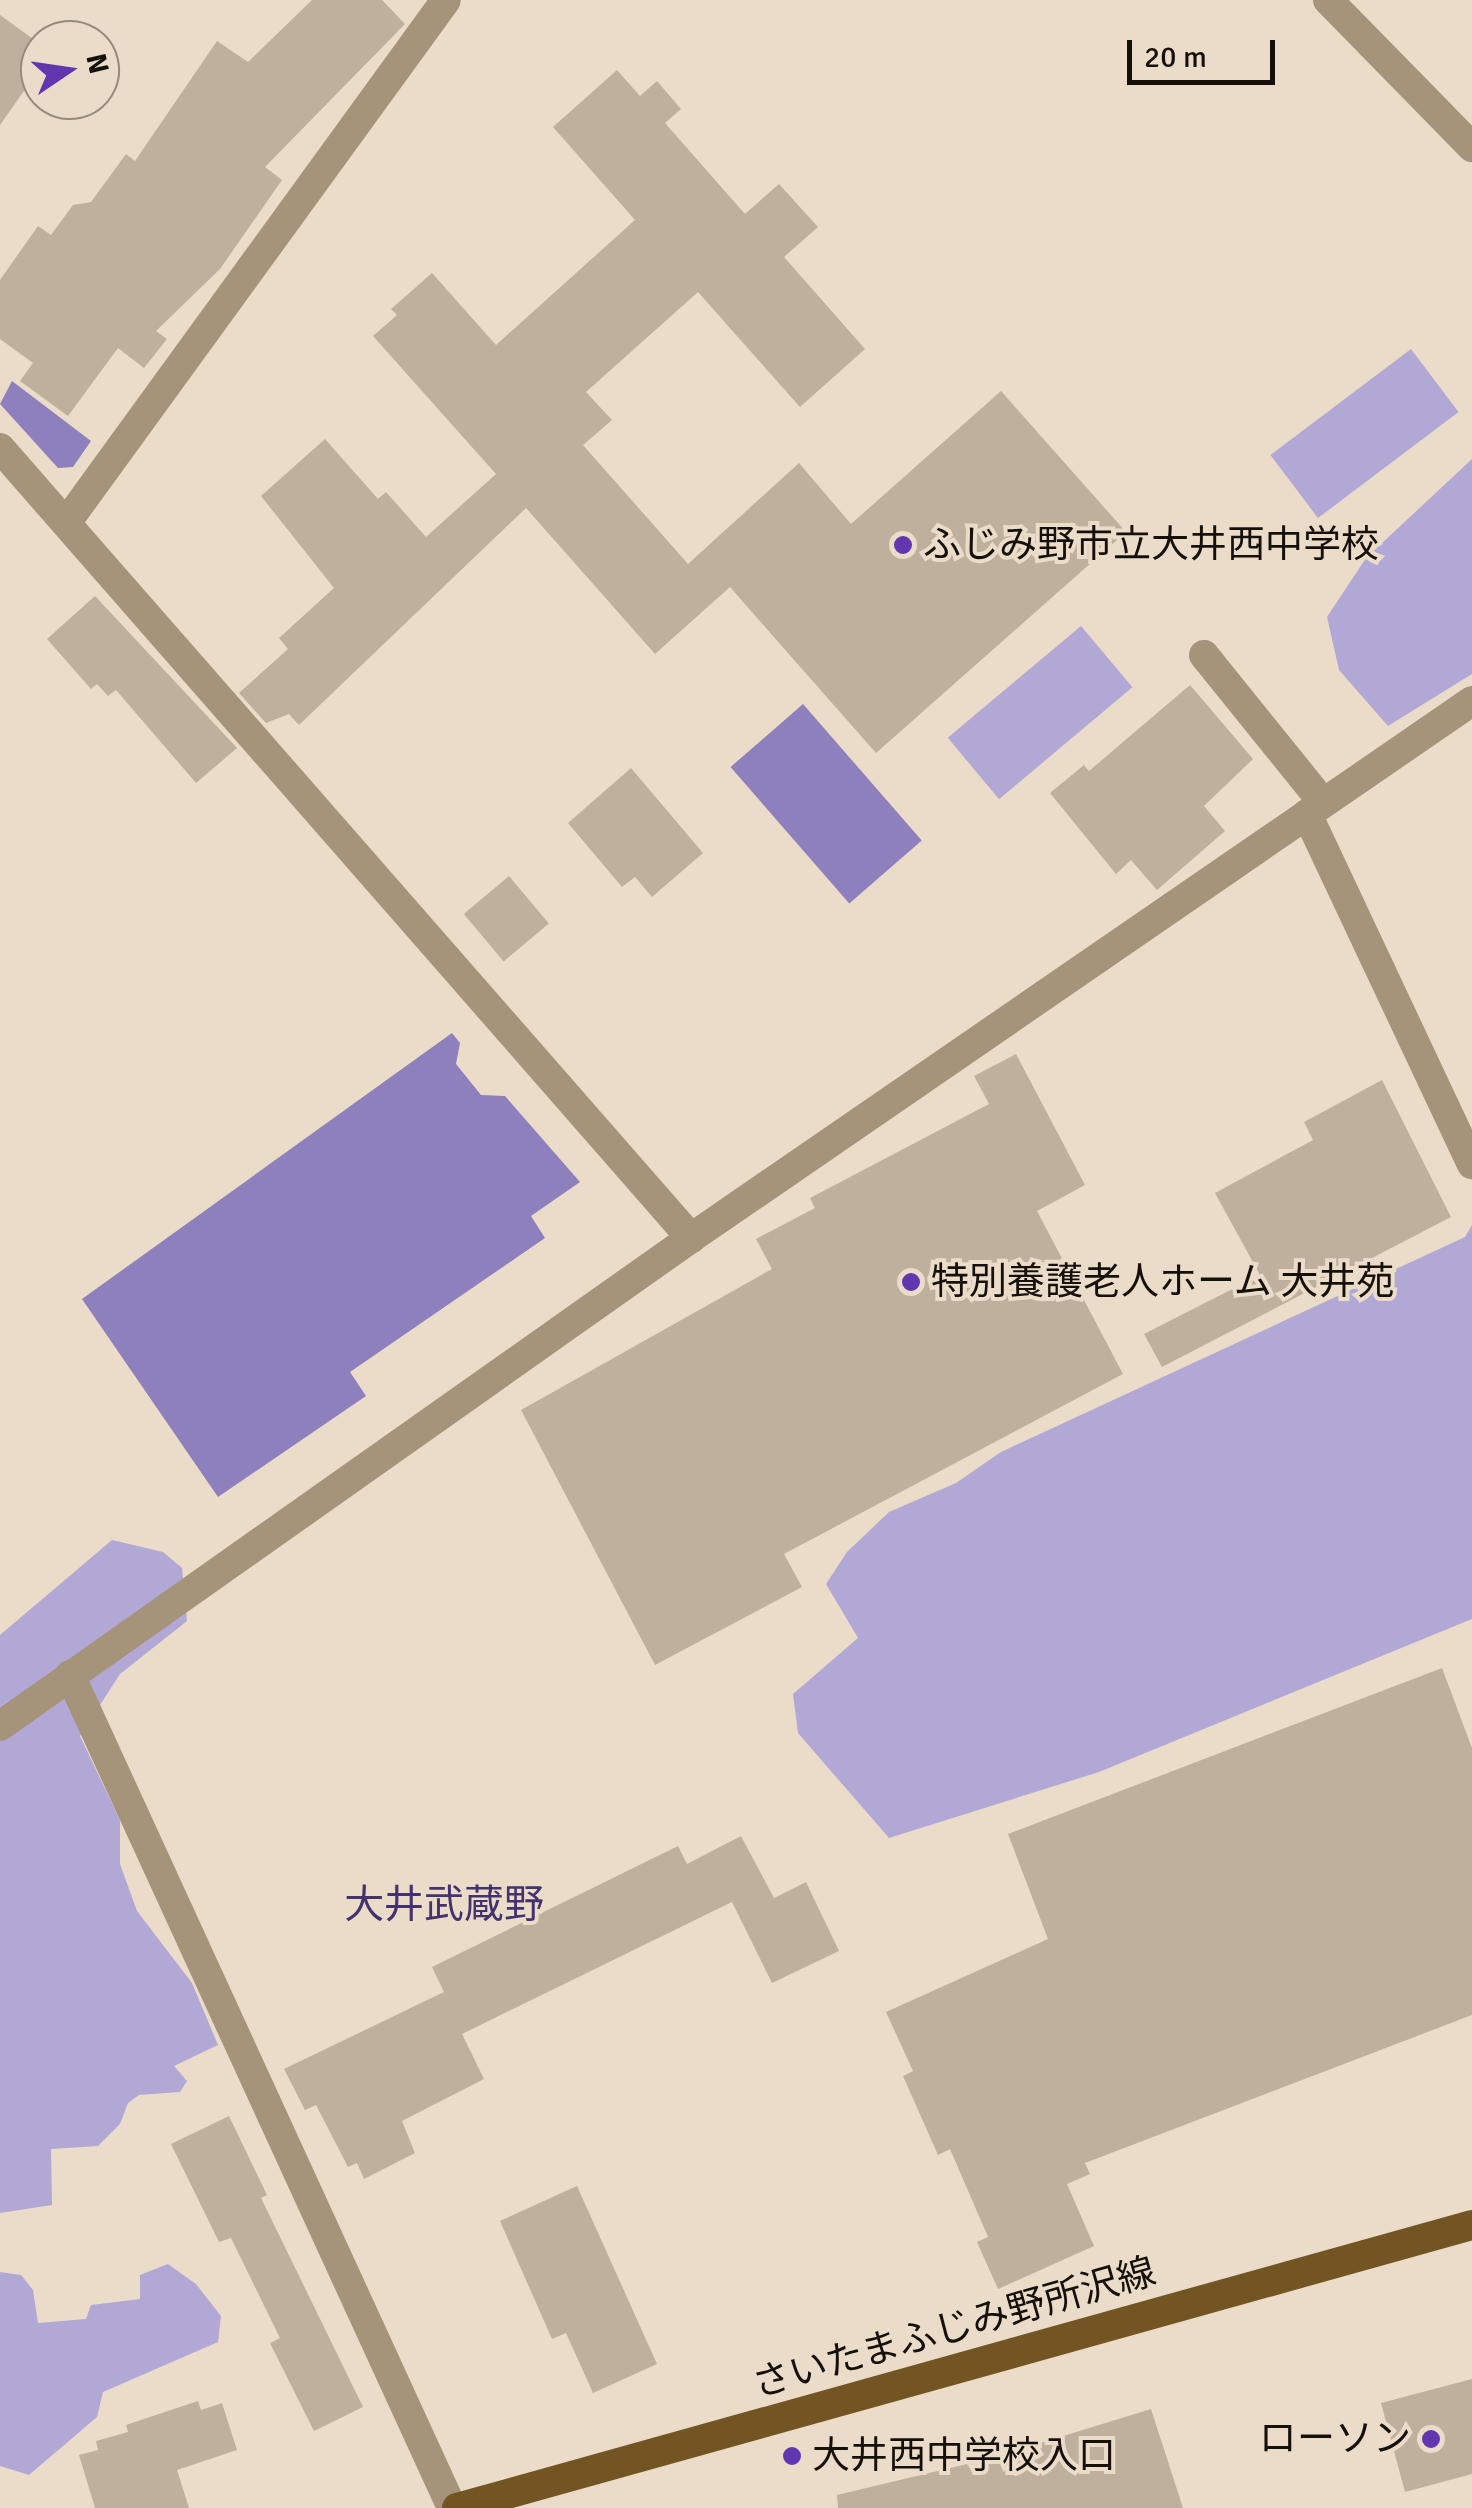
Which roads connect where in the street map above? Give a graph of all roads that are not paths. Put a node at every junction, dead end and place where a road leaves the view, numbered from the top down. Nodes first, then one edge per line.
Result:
1 (446, 0) edge
2 (1328, 0) edge
3 (1472, 147) edge
4 (0, 448) edge
5 (66, 522) junction
6 (1204, 654) dead end
7 (1472, 701) edge
8 (1315, 808) junction
9 (1472, 1164) edge
10 (692, 1238) junction
11 (70, 1675) junction
12 (0, 1726) edge
13 (1472, 2225) edge
14 (454, 2508) edge

1 - 5 street
2 - 3 street
4 - 5 street
5 - 10 street
6 - 8 street
7 - 8 street
8 - 9 street
8 - 10 street
10 - 11 street
11 - 12 street
11 - 14 street
13 - 14 main road, さいたまふじみ野所沢線

